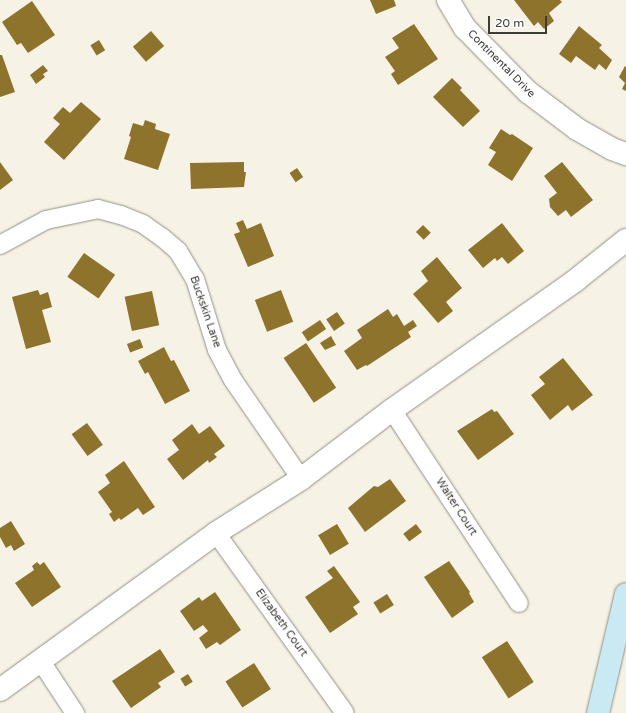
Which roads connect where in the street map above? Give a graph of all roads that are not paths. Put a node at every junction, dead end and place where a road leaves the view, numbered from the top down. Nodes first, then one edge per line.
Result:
1 (448, 0) edge
2 (626, 154) edge
3 (626, 240) edge
4 (0, 245) edge
5 (392, 410) junction
6 (301, 479) junction
7 (216, 533) junction
8 (626, 594) edge
9 (519, 603) dead end
10 (40, 660) junction
11 (0, 690) edge
12 (76, 713) edge
13 (345, 713) edge
14 (598, 713) edge

1 - 2 street, Continental Drive
3 - 5 street
4 - 6 street, Buckskin Lane
5 - 6 street
5 - 9 street, Walter Court
6 - 7 street
7 - 10 street
7 - 13 street, Elizabeth Court
8 - 14 main road
10 - 11 street
10 - 12 street

